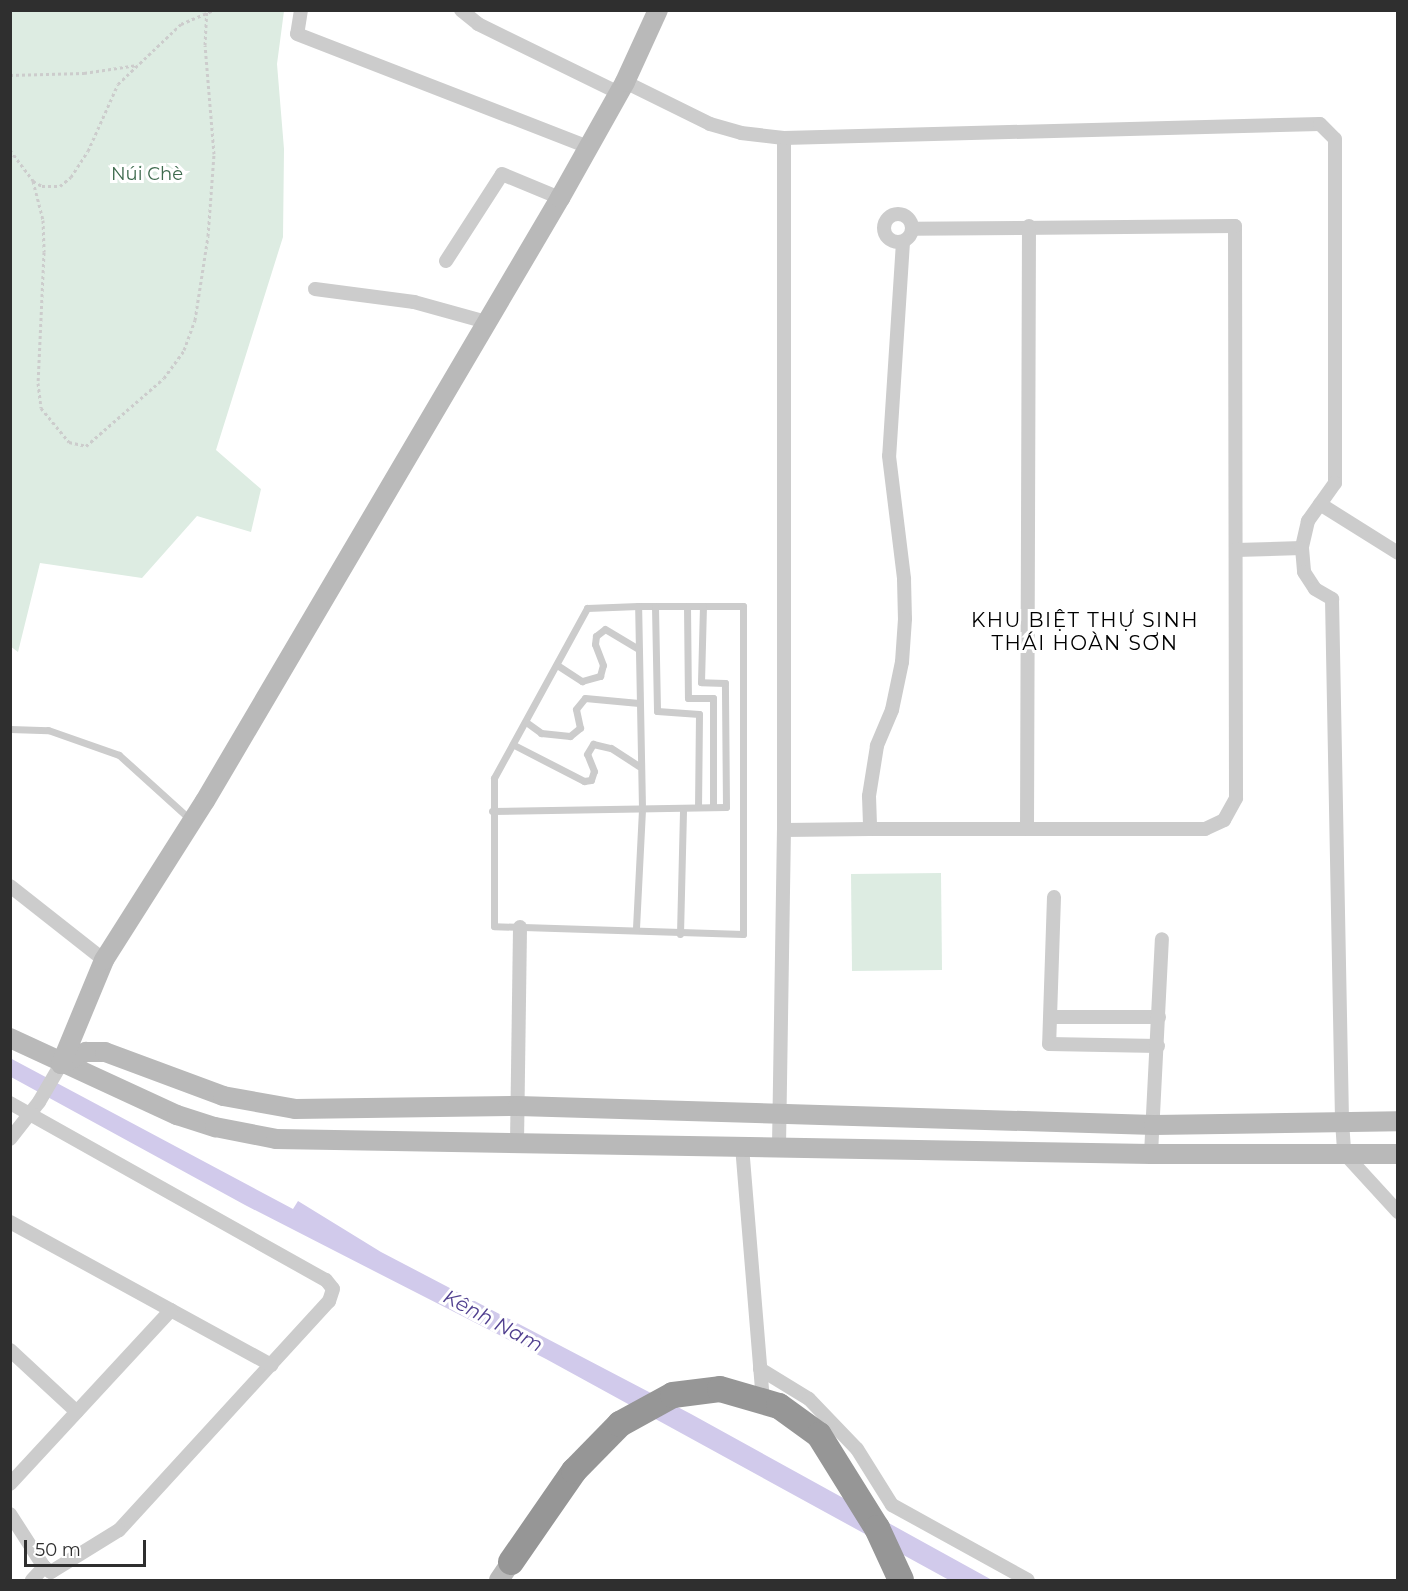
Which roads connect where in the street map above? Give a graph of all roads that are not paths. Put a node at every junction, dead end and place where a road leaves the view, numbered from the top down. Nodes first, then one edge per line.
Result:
1 (301, 10) edge
2 (461, 10) edge
3 (658, 10) edge
4 (622, 87) junction
5 (784, 138) junction
6 (589, 147) junction
7 (560, 198) junction
8 (1029, 226) junction
9 (912, 229) junction
10 (903, 242) junction
11 (446, 261) dead end
12 (315, 289) dead end
13 (486, 322) junction
14 (1320, 504) junction
15 (1302, 548) junction
16 (1236, 550) junction
17 (1398, 553) edge
18 (638, 606) junction
19 (655, 606) junction
20 (687, 606) junction
21 (703, 606) junction
22 (638, 649) junction
23 (557, 664) junction
24 (639, 703) junction
25 (526, 722) junction
26 (10, 729) edge
27 (514, 745) junction
28 (639, 766) junction
29 (698, 807) junction
30 (713, 807) junction
31 (642, 808) junction
32 (683, 808) junction
33 (492, 811) junction
34 (193, 822) junction
35 (870, 829) junction
36 (1027, 829) junction
37 (783, 830) junction
38 (11, 887) edge
39 (1054, 897) dead end
40 (520, 927) junction
41 (636, 928) junction
42 (680, 934) junction
43 (1162, 939) dead end
44 (105, 960) junction
45 (1051, 1017) junction
46 (1159, 1017) junction
47 (10, 1038) edge
48 (1158, 1046) junction
49 (61, 1064) junction
50 (10, 1103) edge
51 (518, 1106) junction
52 (28, 1112) junction
53 (778, 1113) junction
54 (1342, 1121) junction
55 (1398, 1121) edge
56 (1154, 1125) junction
57 (10, 1139) edge
58 (517, 1143) junction
59 (742, 1146) junction
60 (779, 1146) junction
61 (1344, 1153) junction
62 (1151, 1154) junction
63 (1398, 1154) edge
64 (1398, 1212) edge
65 (10, 1222) edge
66 (171, 1310) junction
67 (10, 1350) edge
68 (271, 1365) junction
69 (760, 1369) junction
70 (763, 1400) junction
71 (76, 1412) junction
72 (10, 1484) edge
73 (10, 1514) edge
74 (44, 1568) junction
75 (505, 1571) edge
76 (32, 1581) edge
77 (900, 1581) edge
78 (1028, 1581) edge

1 - 6 street
2 - 4 street
3 - 4 main road
4 - 5 street
4 - 6 main road
5 - 14 street
5 - 37 street
6 - 7 main road
7 - 11 street
7 - 13 main road
8 - 9 street
8 - 16 street
8 - 36 street
9 - 10 street
9 - 10 street
10 - 35 street
12 - 13 street
13 - 34 main road
14 - 15 street
14 - 17 street
15 - 16 street
15 - 54 street
16 - 36 street
18 - 19 lane
18 - 22 lane
18 - 23 lane
19 - 20 lane
19 - 29 lane
20 - 21 lane
20 - 30 lane
21 - 30 lane
21 - 42 lane
22 - 23 lane
22 - 24 lane
23 - 25 lane
24 - 25 lane
24 - 28 lane
25 - 27 lane
26 - 34 lane
27 - 28 lane
27 - 33 lane
28 - 31 lane
29 - 30 lane
29 - 32 lane
31 - 32 lane
31 - 33 lane
31 - 41 lane
32 - 42 lane
33 - 40 lane
34 - 44 main road
35 - 36 street
35 - 37 street
37 - 53 street
38 - 44 street
39 - 45 street
40 - 41 lane
40 - 51 street
41 - 42 lane
43 - 46 street
44 - 49 main road
45 - 46 street
45 - 48 street
46 - 48 street
47 - 49 main road
48 - 56 street
49 - 51 main road
49 - 52 street
49 - 58 main road
50 - 52 street
51 - 53 main road
51 - 58 street
52 - 57 street
52 - 68 street
53 - 56 main road
53 - 60 street
54 - 55 main road
54 - 56 main road
54 - 61 street
56 - 62 street
58 - 59 main road
59 - 60 main road
59 - 69 street
60 - 62 main road
61 - 62 main road
61 - 63 main road
61 - 64 street
65 - 66 street
66 - 68 street
66 - 71 street
67 - 71 street
68 - 74 street
69 - 70 street
69 - 78 street
70 - 75 highway
70 - 77 highway
71 - 72 street
73 - 74 street
74 - 76 street

